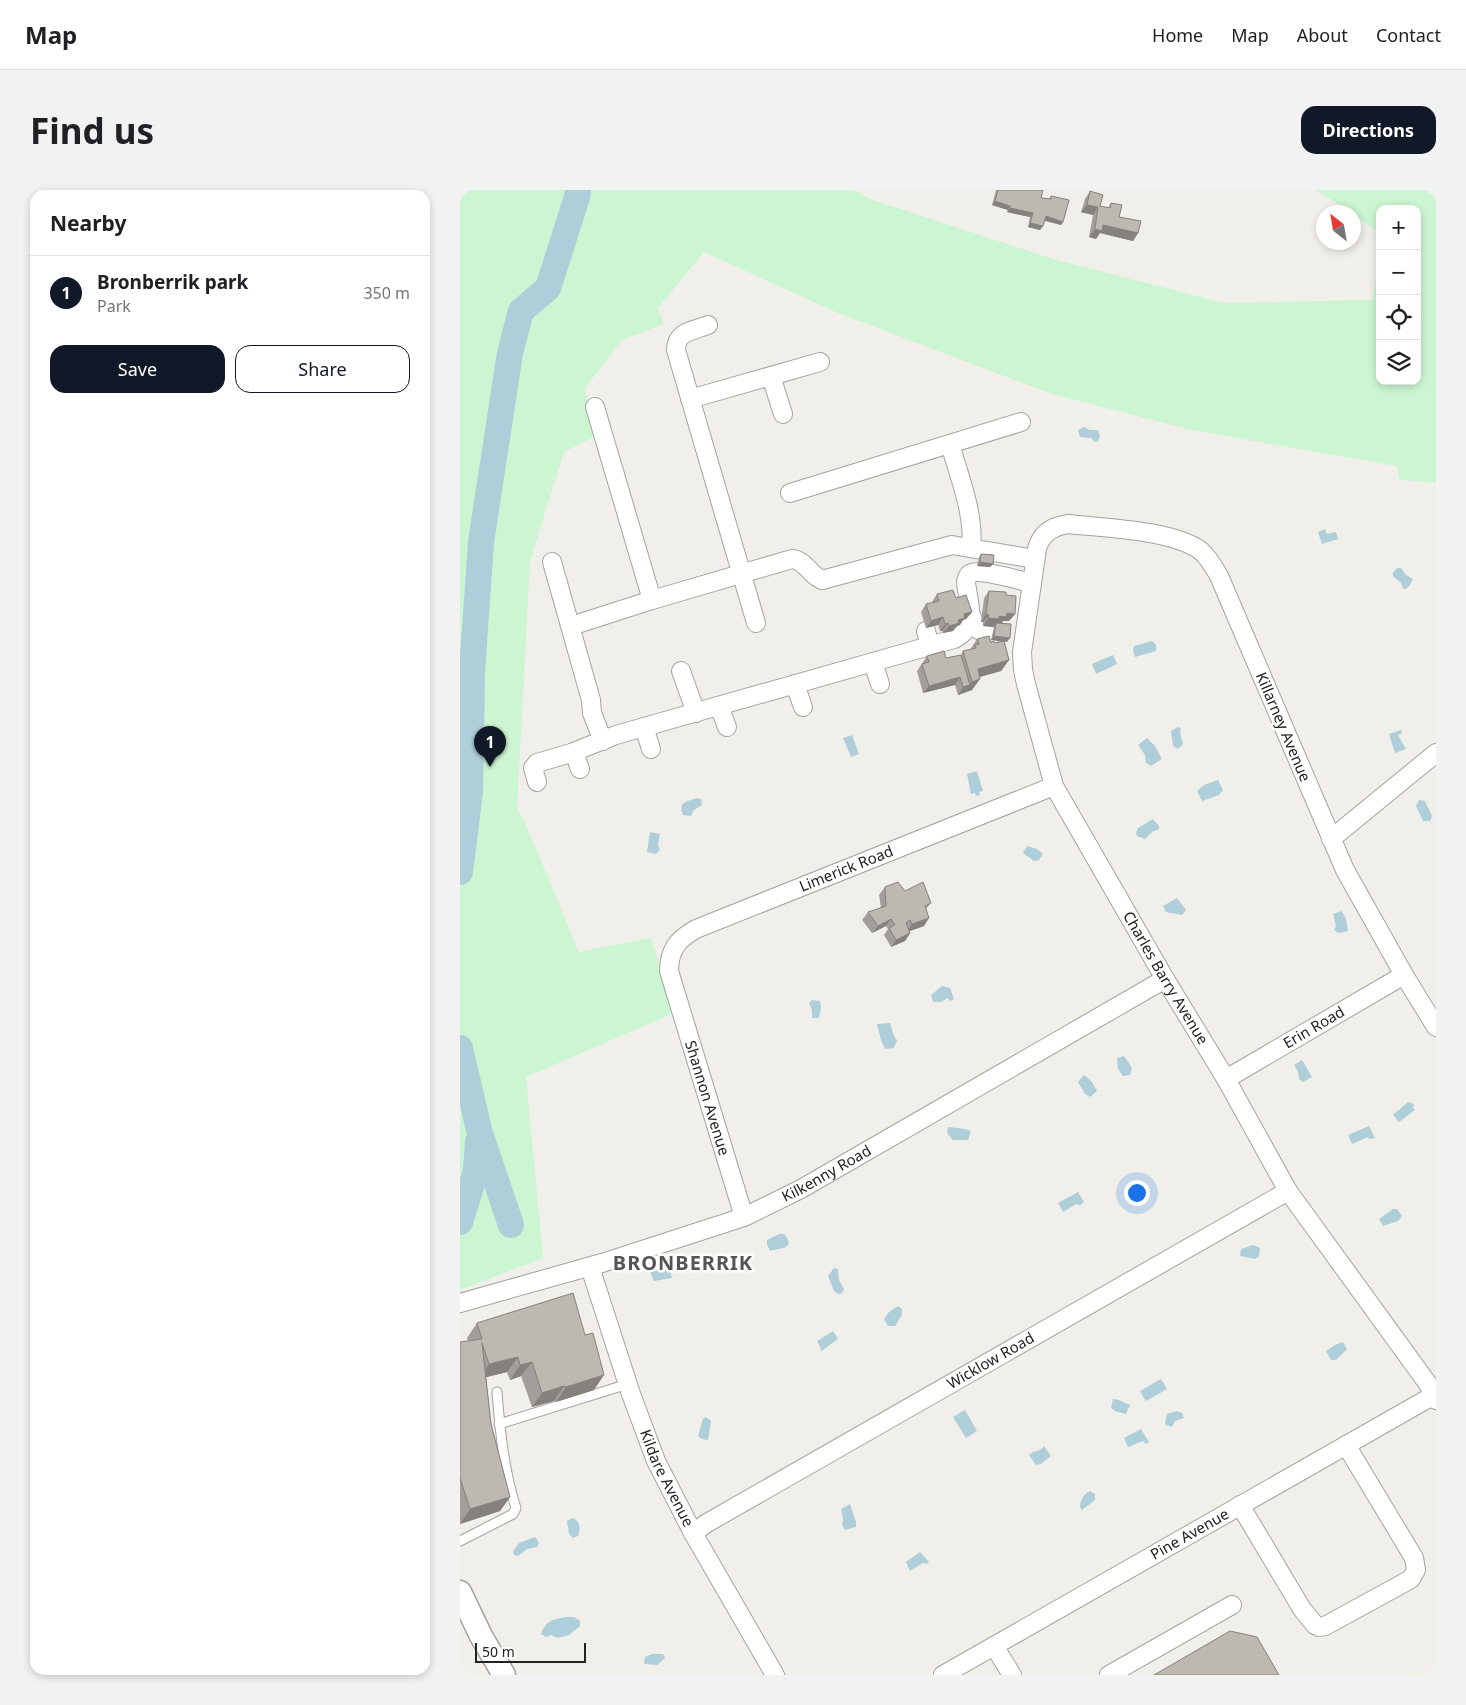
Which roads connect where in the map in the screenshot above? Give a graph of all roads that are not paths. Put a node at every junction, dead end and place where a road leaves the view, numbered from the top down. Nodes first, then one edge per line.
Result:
1 (708, 326) dead end
2 (820, 362) dead end
3 (771, 376) junction
4 (690, 399) junction
5 (596, 407) dead end
6 (783, 414) dead end
7 (1021, 422) dead end
8 (950, 444) junction
9 (790, 493) dead end
10 (1062, 525) joint
11 (967, 558) junction
12 (1035, 559) junction
13 (552, 562) dead end
14 (742, 573) junction
15 (1032, 583) junction
16 (652, 600) junction
17 (972, 617) junction
18 (756, 623) dead end
19 (571, 626) junction
20 (991, 634) dead end
21 (873, 662) junction
22 (680, 671) dead end
23 (783, 683) junction
24 (880, 684) dead end
25 (707, 706) junction
26 (803, 707) dead end
27 (644, 727) junction
28 (727, 727) dead end
29 (609, 733) junction
30 (651, 748) dead end
31 (564, 749) junction
32 (1436, 753) edge
33 (580, 770) dead end
34 (537, 782) dead end
35 (1054, 786) junction
36 (1331, 839) junction
37 (1404, 975) junction
38 (670, 978) joint
39 (1165, 979) junction
40 (1436, 1027) edge
41 (1226, 1079) junction
42 (1288, 1190) junction
43 (744, 1217) junction
44 (590, 1267) junction
45 (460, 1303) edge
46 (628, 1384) junction
47 (497, 1392) dead end
48 (1435, 1397) edge
49 (499, 1424) junction
50 (1346, 1445) junction
51 (1240, 1505) junction
52 (694, 1533) junction
53 (460, 1541) edge
54 (460, 1592) edge
55 (1232, 1605) dead end
56 (994, 1646) junction
57 (504, 1675) edge
58 (775, 1675) edge
59 (943, 1675) edge
60 (1012, 1675) edge
61 (1109, 1675) edge

1 - 4 street
2 - 3 street
3 - 4 street
3 - 6 street
4 - 14 street
5 - 16 street
7 - 8 street
8 - 9 street
8 - 11 street
10 - 12 street, Charles Barry Avenue
10 - 36 street, Killarney Avenue
11 - 12 street
11 - 14 street
11 - 15 street
11 - 17 street
12 - 15 street, Charles Barry Avenue
13 - 19 street
14 - 16 street
14 - 18 street
15 - 35 street, Charles Barry Avenue
16 - 19 street
17 - 20 street
17 - 21 street
19 - 29 street
21 - 23 street
21 - 24 street
22 - 25 street
23 - 25 street
23 - 26 street
25 - 27 street
25 - 28 street
27 - 29 street
27 - 30 street
29 - 31 street
31 - 33 street
31 - 34 street
32 - 36 street
35 - 38 street, Limerick Road
35 - 39 street, Charles Barry Avenue
36 - 37 street, Killarney Avenue
37 - 40 street, Killarney Avenue
37 - 41 street, Erin Road
38 - 43 street, Shannon Avenue
39 - 41 street, Charles Barry Avenue
39 - 43 street, Kilkenny Road
41 - 42 street, Charles Barry Avenue
42 - 48 street, Charles Barry Avenue
42 - 52 street, Wicklow Road
43 - 44 street, Kilkenny Road
44 - 45 street, Kilkenny Road
44 - 46 street, Kildare Avenue
46 - 49 lane
46 - 52 street, Kildare Avenue
47 - 49 lane
48 - 50 street, Pine Avenue
49 - 53 lane
50 - 51 street, Pine Avenue
50 - 51 street
51 - 56 street, Pine Avenue
52 - 58 street, Kildare Avenue
54 - 57 street
55 - 61 street
56 - 59 street, Pine Avenue
56 - 60 street

